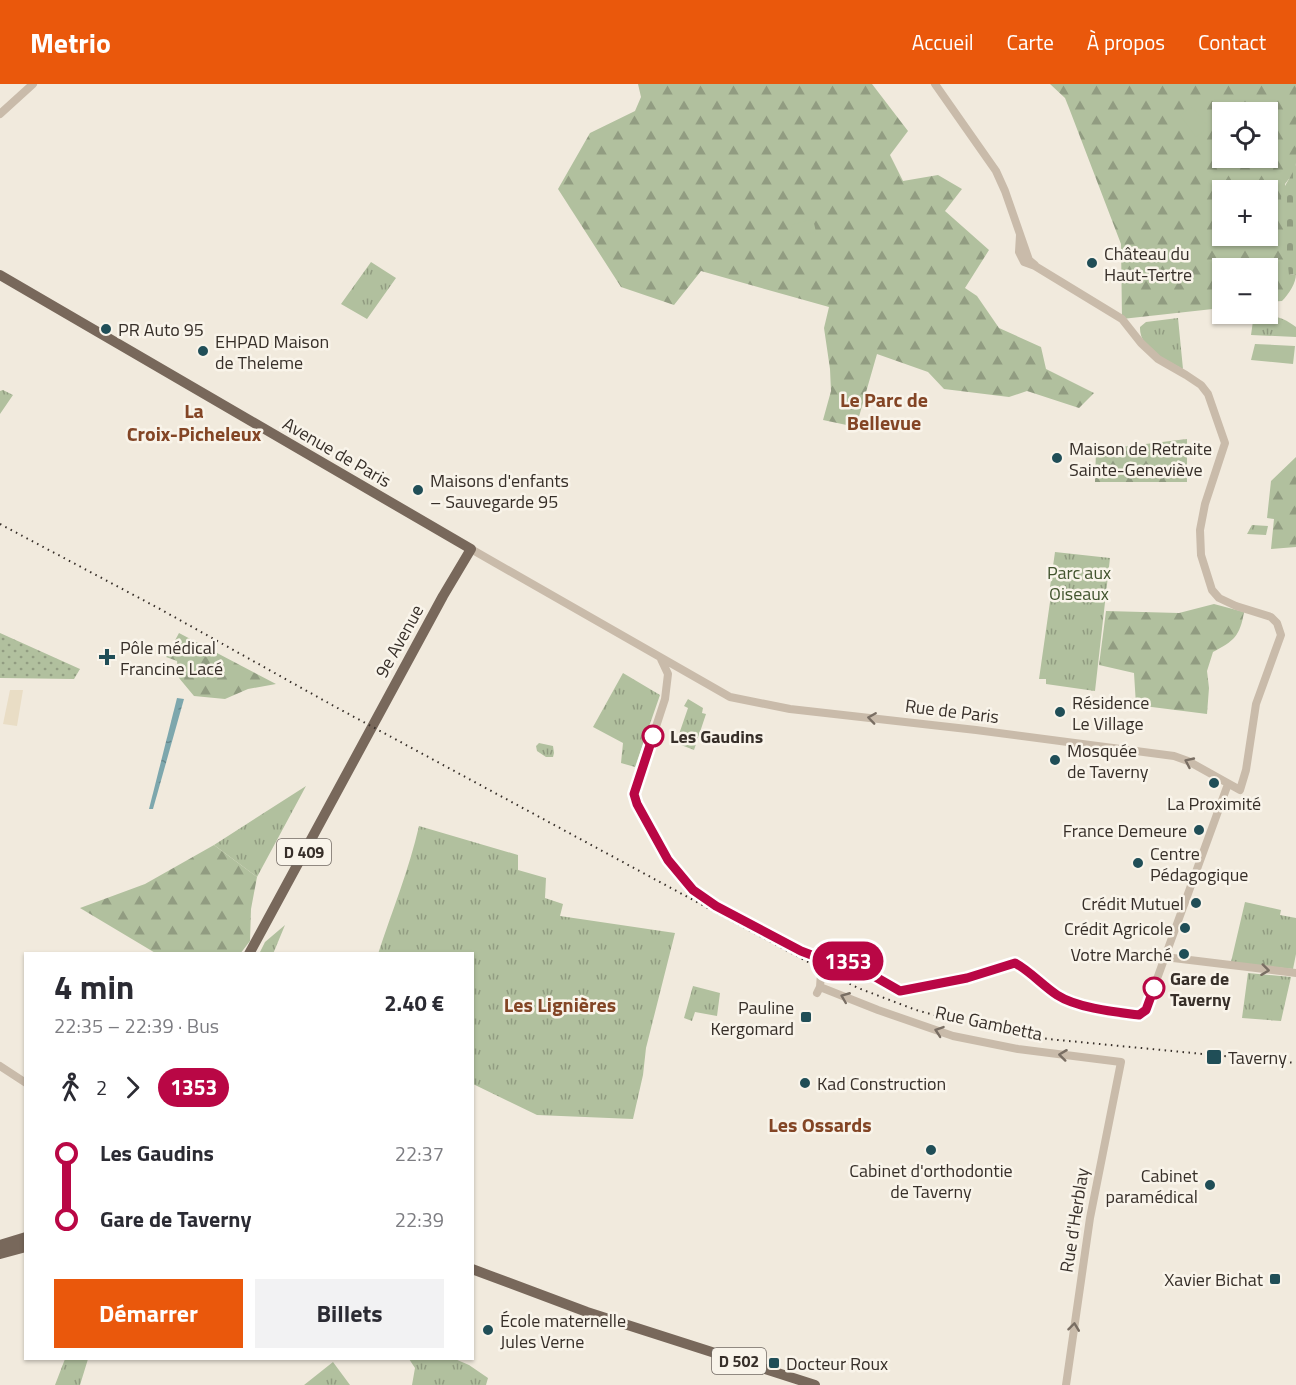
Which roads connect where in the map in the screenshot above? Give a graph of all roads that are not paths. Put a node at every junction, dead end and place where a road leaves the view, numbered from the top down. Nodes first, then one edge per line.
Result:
1 (33, 84) edge
2 (935, 84) edge
3 (0, 114) edge
4 (0, 275) edge
5 (471, 549) junction
6 (662, 659) junction
7 (687, 672) junction
8 (668, 684) junction
9 (1228, 784) junction
10 (250, 952) edge
11 (1165, 957) junction
12 (822, 959) junction
13 (1296, 973) edge
14 (1121, 1062) joint
15 (0, 1066) edge
16 (24, 1082) edge
17 (24, 1238) edge
18 (0, 1245) edge
19 (24, 1248) edge
20 (0, 1254) edge
21 (474, 1269) edge
22 (815, 1385) edge
23 (1066, 1385) edge

1 - 3 street
2 - 9 street, Rue de Paris
4 - 5 main road, Avenue de Paris
5 - 6 street, Avenue de Paris
5 - 10 main road, 9e Avenue / D 409
6 - 7 street, Rue de Paris
6 - 8 street
7 - 8 street
9 -> 7 street, Rue de Paris
8 - 12 street
9 - 11 street
11 - 12 street
11 -> 13 street
14 -> 12 street, Rue Gambetta
23 -> 14 street, Rue d'Herblay
15 - 16 street
17 - 18 main road
19 - 20 main road
21 - 22 main road, D 502

